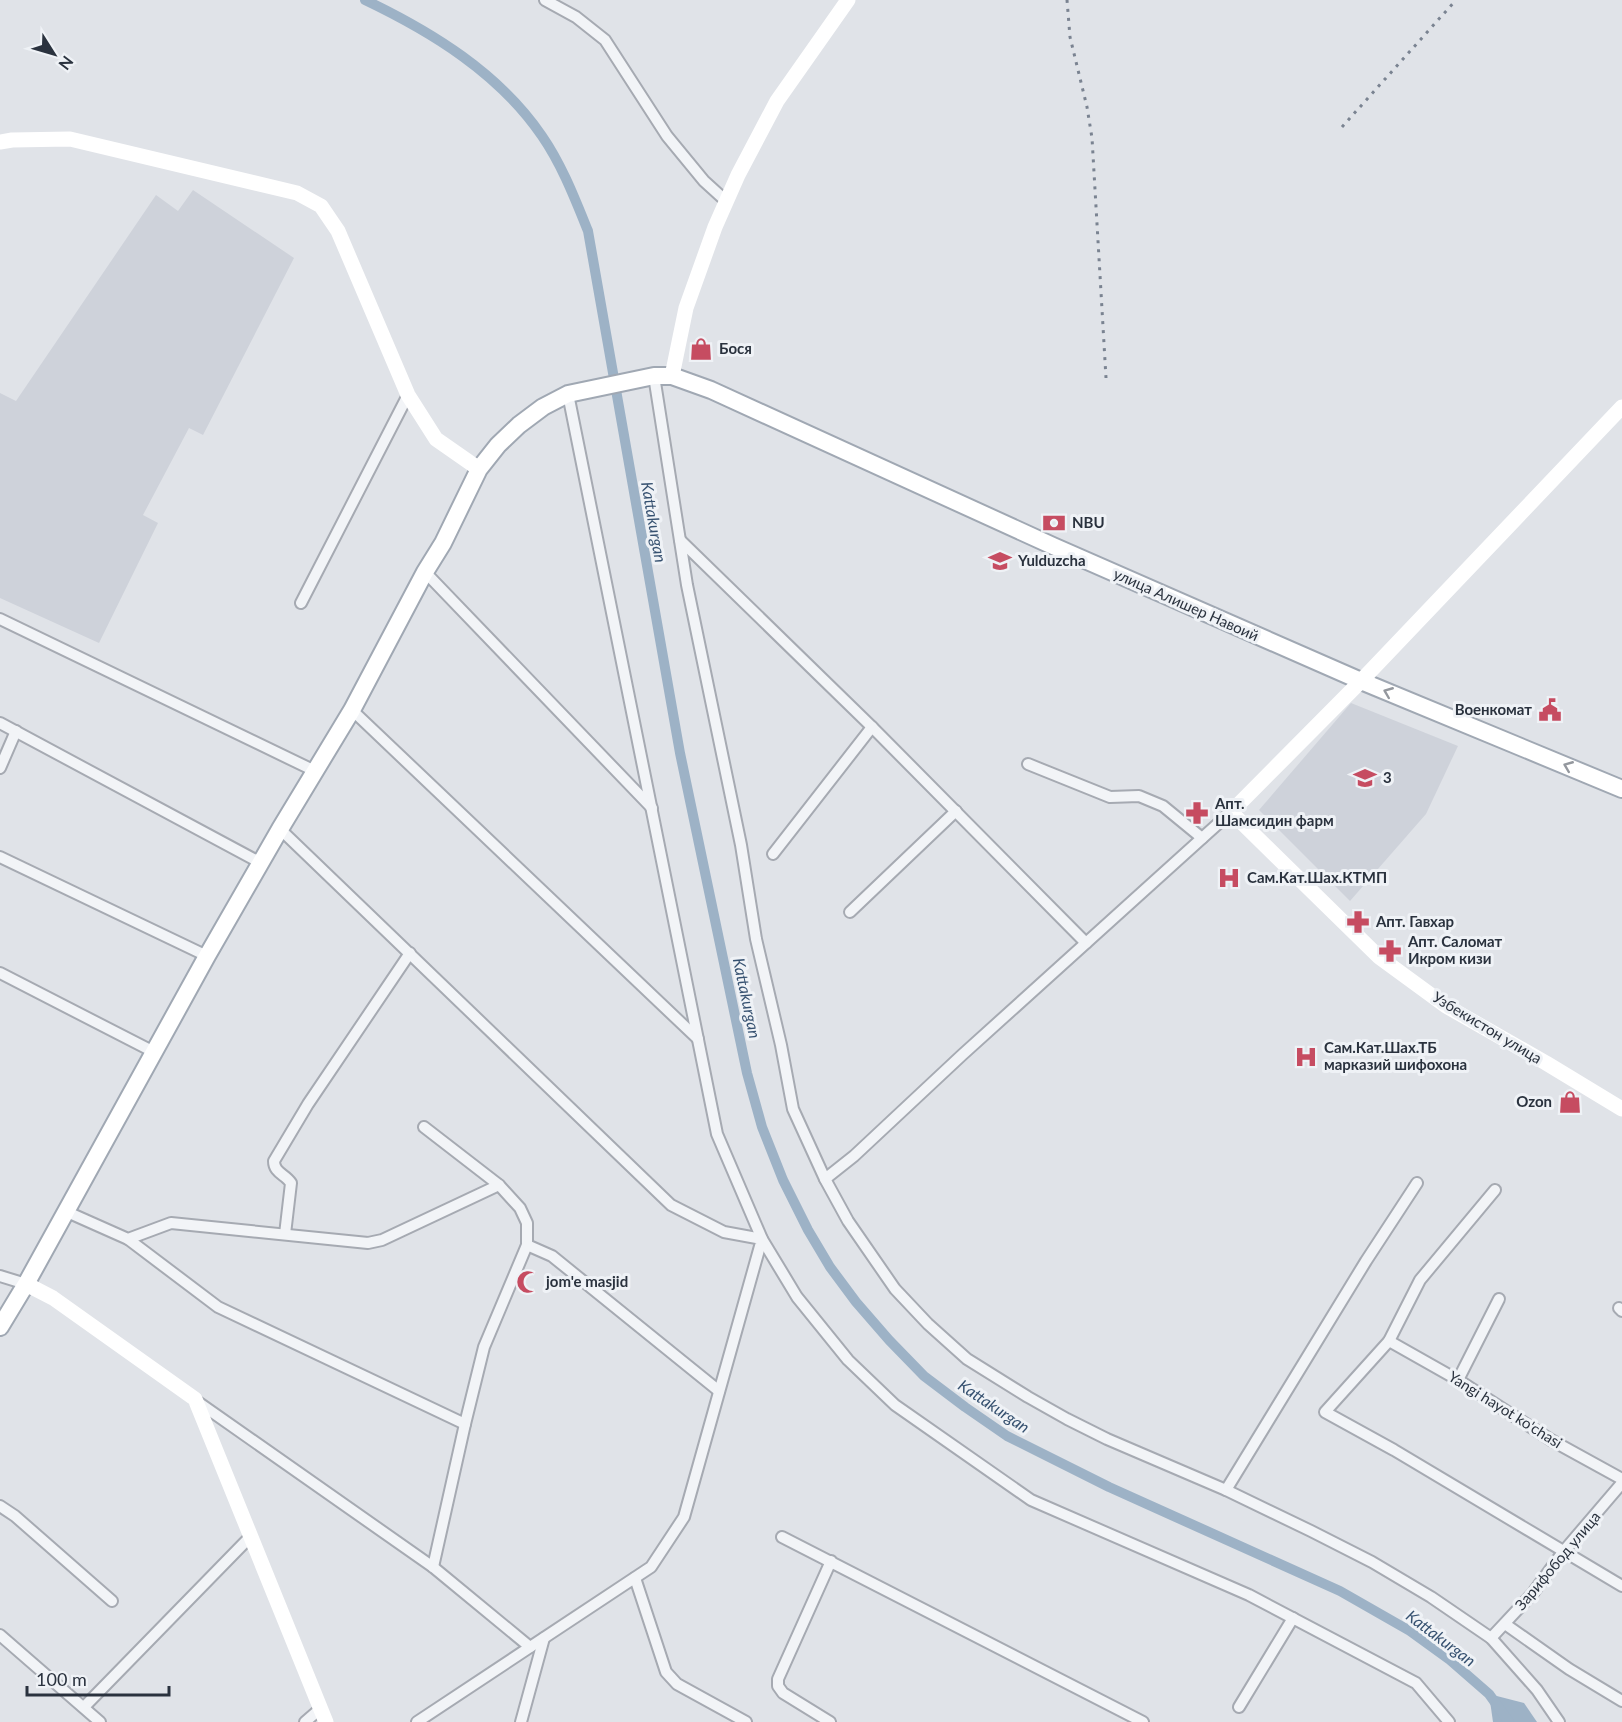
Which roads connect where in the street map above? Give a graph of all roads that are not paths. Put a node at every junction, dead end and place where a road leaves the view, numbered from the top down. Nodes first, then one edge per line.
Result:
1 (545, 0) edge
2 (848, 0) edge
3 (0, 142) edge
4 (726, 201) junction
5 (654, 376) junction
6 (672, 376) junction
7 (568, 394) junction
8 (408, 395) junction
9 (1621, 411) edge
10 (479, 468) junction
11 (680, 540) junction
12 (424, 572) junction
13 (301, 603) dead end
14 (0, 619) edge
15 (1361, 681) junction
16 (352, 710) junction
17 (0, 723) edge
18 (872, 727) junction
19 (16, 731) junction
20 (1028, 764) dead end
21 (0, 768) edge
22 (315, 771) junction
23 (1622, 789) edge
24 (652, 808) junction
25 (956, 811) junction
26 (1231, 812) junction
27 (280, 828) junction
28 (1202, 838) junction
29 (773, 854) dead end
30 (0, 857) edge
31 (261, 863) junction
32 (850, 912) dead end
33 (1086, 943) junction
34 (410, 953) junction
35 (207, 956) junction
36 (0, 973) edge
37 (698, 1040) junction
38 (154, 1052) junction
39 (1622, 1109) edge
40 (424, 1127) dead end
41 (825, 1179) junction
42 (1417, 1183) dead end
43 (499, 1185) junction
44 (1495, 1190) dead end
45 (65, 1211) junction
46 (285, 1234) junction
47 (128, 1239) junction
48 (762, 1239) junction
49 (527, 1245) junction
50 (0, 1276) edge
51 (26, 1284) junction
52 (1498, 1299) dead end
53 (0, 1327) edge
54 (1389, 1341) junction
55 (1458, 1380) junction
56 (719, 1392) junction
57 (195, 1399) junction
58 (465, 1424) junction
59 (1622, 1481) edge
60 (1226, 1490) junction
61 (0, 1506) edge
62 (250, 1537) junction
63 (782, 1537) dead end
64 (1563, 1552) junction
65 (831, 1561) junction
66 (433, 1567) junction
67 (635, 1578) junction
68 (1622, 1586) edge
69 (111, 1601) dead end
70 (1293, 1618) junction
71 (1505, 1624) junction
72 (0, 1635) edge
73 (544, 1638) junction
74 (1491, 1638) junction
75 (530, 1647) junction
76 (1622, 1701) edge
77 (84, 1707) junction
78 (1239, 1707) dead end
79 (323, 1716) edge
80 (813, 1718) edge
81 (100, 1722) edge
82 (305, 1722) edge
83 (417, 1722) edge
84 (521, 1722) edge
85 (746, 1722) edge
86 (830, 1722) edge
87 (1143, 1722) edge
88 (1449, 1722) edge
89 (1559, 1722) edge

1 - 4 street
2 - 4 street
3 - 8 street
4 - 6 street
5 - 6 main road, улица Алишер Навоий
5 - 7 main road, улица Алишер Навоий
5 - 11 street
6 - 15 main road, улица Алишер Навоий
7 - 10 main road, улица Алишер Навоий
7 - 24 street
8 - 10 street
8 - 13 street
9 - 15 street
10 - 12 main road, улица Алишер Навоий
11 - 18 street
11 - 41 street
12 - 16 main road, улица Алишер Навоий
12 - 24 street
14 - 22 street
23 -> 15 main road, улица Алишер Навоий
15 - 26 street
16 - 22 main road, улица Алишер Навоий
16 - 37 street
17 - 19 street
18 - 25 street
18 - 29 street
19 - 21 street
19 - 31 street
20 - 28 street
22 - 27 main road, улица Алишер Навоий
24 - 37 street
25 - 32 street
25 - 33 street
26 - 28 street
26 - 39 street, Узбекистон улица
27 - 31 main road, улица Алишер Навоий
27 - 34 street
28 - 33 street
30 - 35 street
31 - 35 main road, улица Алишер Навоий
33 - 41 street
34 - 46 street
34 - 48 street
35 - 38 main road, улица Алишер Навоий
36 - 38 street
37 - 48 street
38 - 45 main road, улица Алишер Навоий
40 - 43 street
41 - 60 street
42 - 60 street
43 - 46 street
43 - 49 street
44 - 54 street
45 - 47 street
45 - 51 main road, улица Алишер Навоий
46 - 47 street
47 - 58 street
48 - 56 street
48 - 70 street
49 - 56 street
49 - 58 street
50 - 51 street
51 - 53 main road, улица Алишер Навоий
51 - 57 street
52 - 55 street
54 - 55 street, Yangi hayot ko'chasi
54 - 64 street
55 - 59 street, Yangi hayot ko'chasi
56 - 67 street
57 - 62 street
57 - 66 street
58 - 66 street
59 - 64 street, Зарифобод улица
60 - 74 street
61 - 69 street
62 - 77 street
62 - 79 street
63 - 65 street
64 - 68 street
64 - 71 street, Зарифобод улица
65 - 80 street
65 - 87 street
66 - 75 street
67 - 73 street
67 - 85 street
70 - 78 street
70 - 88 street
71 - 74 street, Зарифобод улица
71 - 76 street
72 - 77 street
73 - 75 street
73 - 84 street
74 - 89 street
75 - 83 street
77 - 81 street
79 - 82 street
80 - 86 street

